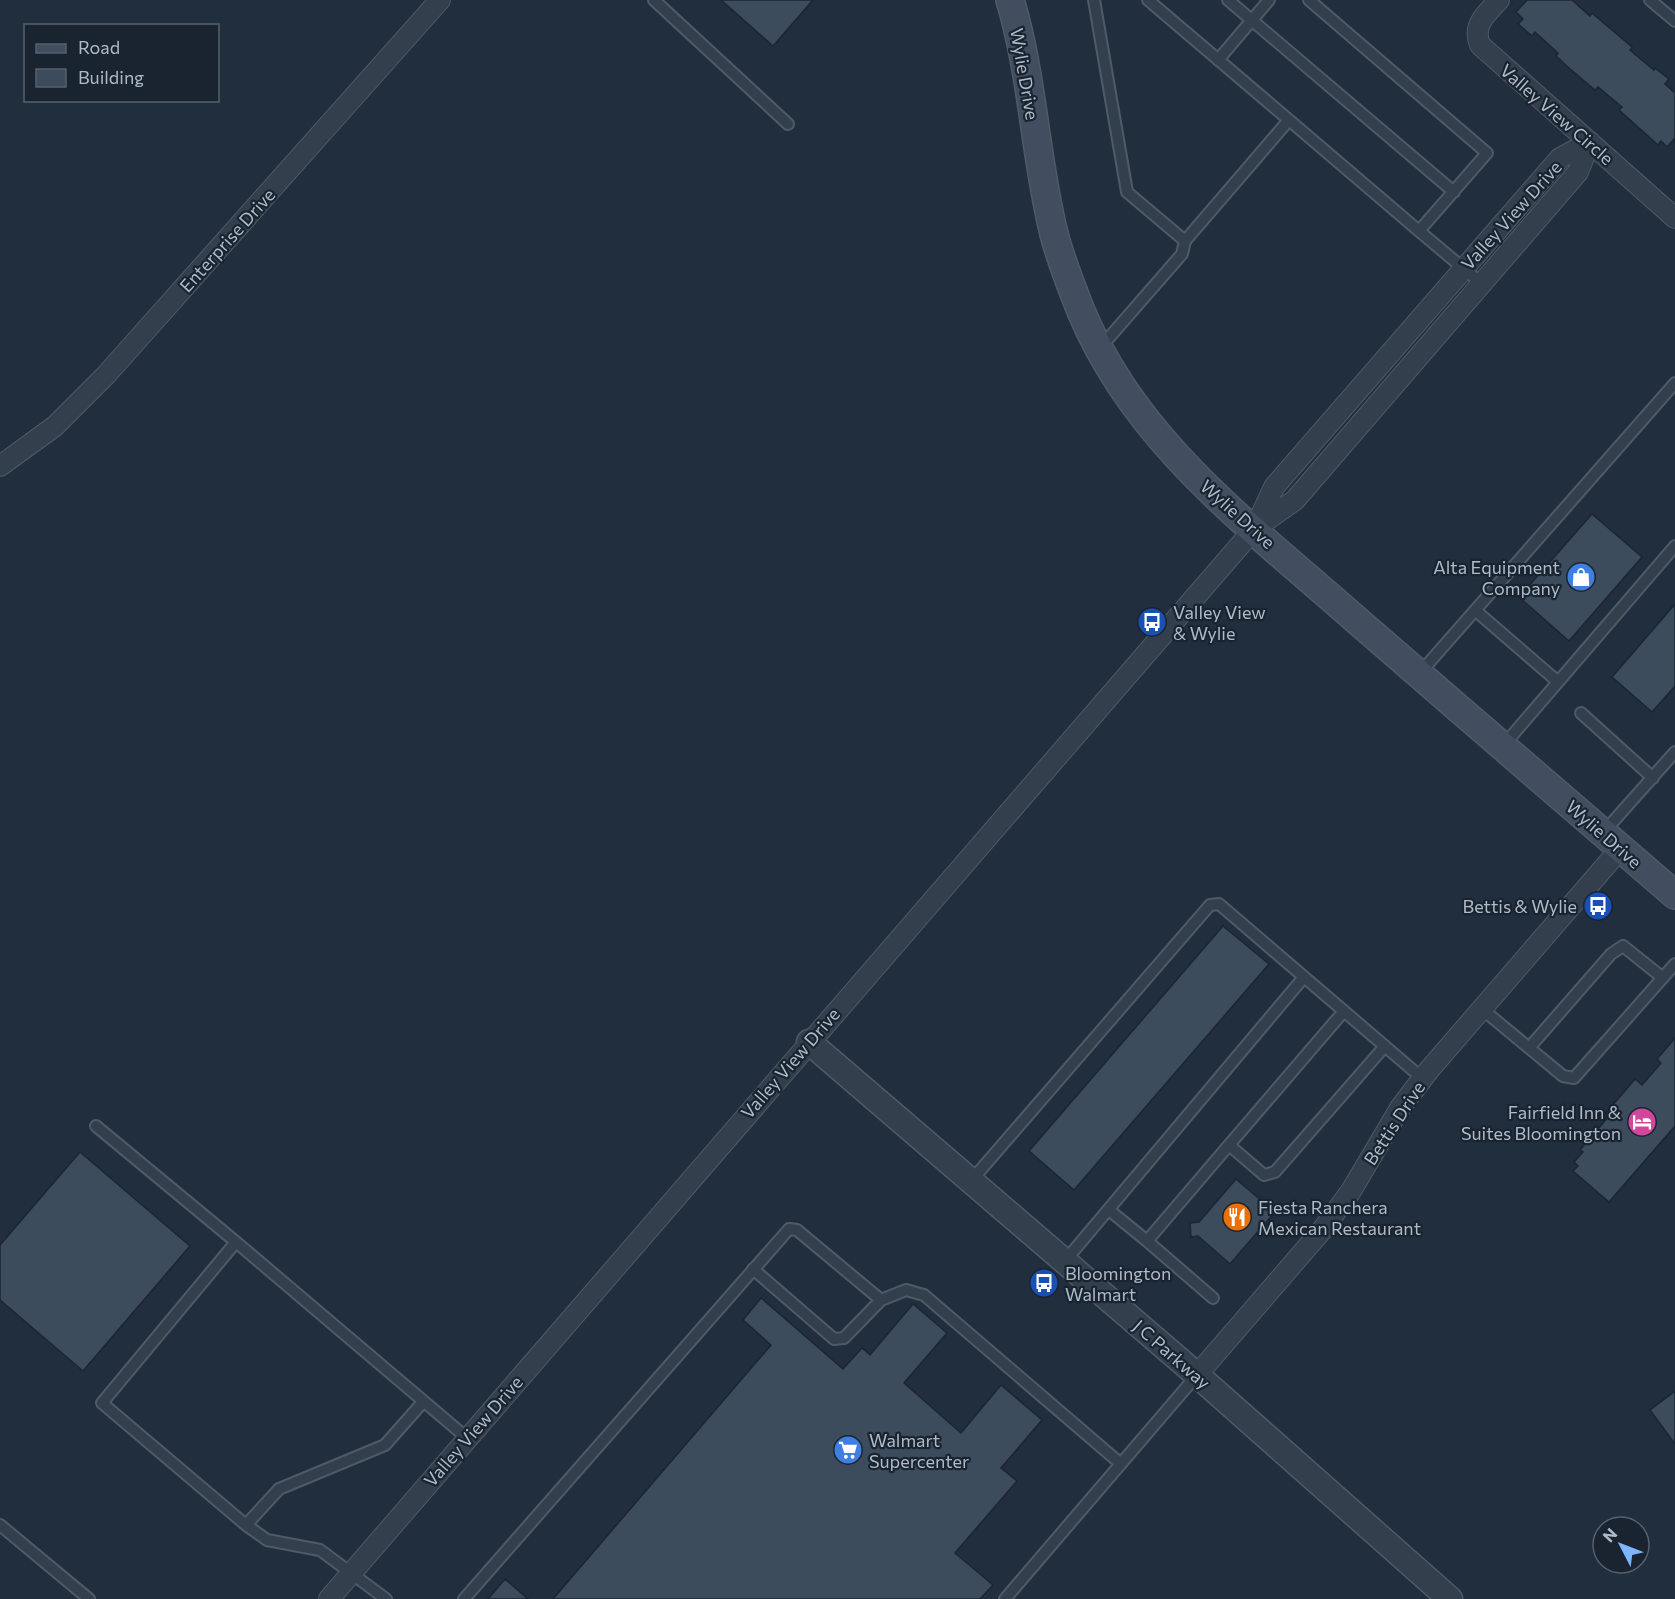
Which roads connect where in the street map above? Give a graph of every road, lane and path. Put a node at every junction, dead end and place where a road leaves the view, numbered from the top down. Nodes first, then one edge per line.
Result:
1 (440, 0) edge
2 (654, 0) edge
3 (1010, 0) edge
4 (1095, 0) edge
5 (1148, 0) edge
6 (1228, 0) edge
7 (1269, 0) edge
8 (1309, 0) edge
9 (1499, 0) edge
10 (1650, 0) edge
11 (1251, 21) junction
12 (1675, 21) edge
13 (1218, 60) junction
14 (1289, 120) junction
15 (788, 124) dead end
16 (1590, 142) junction
17 (1454, 192) junction
18 (1675, 218) edge
19 (1419, 231) junction
20 (1185, 241) junction
21 (1463, 269) junction
22 (1481, 284) junction
23 (1099, 348) junction
24 (1675, 383) edge
25 (0, 466) edge
26 (1254, 529) junction
27 (1675, 546) edge
28 (1476, 611) junction
29 (1419, 675) junction
30 (1557, 681) junction
31 (1581, 713) dead end
32 (1502, 746) junction
33 (1675, 752) edge
34 (1653, 777) junction
35 (1612, 841) junction
36 (1675, 895) edge
37 (1675, 964) edge
38 (1304, 977) junction
39 (1663, 978) junction
40 (1482, 1009) junction
41 (1344, 1011) junction
42 (809, 1042) junction
43 (1385, 1046) junction
44 (1529, 1048) junction
45 (1422, 1078) junction
46 (96, 1126) dead end
47 (1229, 1145) junction
48 (971, 1181) junction
49 (1108, 1210) junction
50 (1147, 1241) junction
51 (236, 1242) junction
52 (1065, 1262) junction
53 (753, 1269) junction
54 (1213, 1298) dead end
55 (881, 1300) junction
56 (1197, 1375) junction
57 (423, 1402) junction
58 (467, 1438) junction
59 (1121, 1464) junction
60 (0, 1525) edge
61 (246, 1526) junction
62 (354, 1572) junction
63 (89, 1599) edge
64 (329, 1599) edge
65 (387, 1599) edge
66 (464, 1599) edge
67 (1005, 1599) edge
68 (1450, 1599) edge

1 - 25 street, Enterprise Drive
2 - 15 lane
3 - 23 main road, Wylie Drive
4 - 20 lane
5 - 13 lane
6 - 11 lane
7 - 11 lane
8 - 17 lane
9 - 16 street, Valley View Circle
10 - 12 lane
11 - 13 lane
11 - 17 lane
13 - 14 lane
14 - 19 lane
14 - 20 lane
16 - 18 street, Valley View Circle
16 - 21 street, Valley View Drive
16 - 22 street, Valley View Drive
17 - 19 lane
19 - 21 lane
20 - 23 lane
21 - 22 lane
21 - 26 street, Valley View Drive
22 - 26 street, Valley View Drive
23 - 26 main road, Wylie Drive
24 - 28 lane
26 - 29 main road, Wylie Drive
26 - 42 street, Valley View Drive
27 - 30 lane
28 - 29 lane
28 - 30 lane
29 - 32 main road, Wylie Drive
30 - 32 lane
31 - 34 lane
32 - 35 main road, Wylie Drive
33 - 34 lane
34 - 35 lane
35 - 36 main road, Wylie Drive
35 - 40 street, Bettis Drive
37 - 39 lane
38 - 41 lane
38 - 48 lane
38 - 49 lane
39 - 44 lane
39 - 44 lane
40 - 44 lane
40 - 45 street, Bettis Drive
41 - 43 lane
41 - 47 lane
42 - 48 street, J C Parkway
42 - 58 street, Valley View Drive
43 - 45 lane
43 - 47 lane
45 - 56 street, Bettis Drive
46 - 51 lane
47 - 50 lane
48 - 52 street, J C Parkway
49 - 50 lane
49 - 52 lane
50 - 54 lane
51 - 57 lane
51 - 61 lane
52 - 56 street, J C Parkway
53 - 55 lane
53 - 55 lane
53 - 66 lane
55 - 59 lane
56 - 59 lane
56 - 68 street, J C Parkway
57 - 58 lane
57 - 61 lane
58 - 62 street, Valley View Drive
59 - 67 lane
60 - 63 lane
61 - 62 lane
62 - 64 street, Valley View Drive
62 - 65 lane

